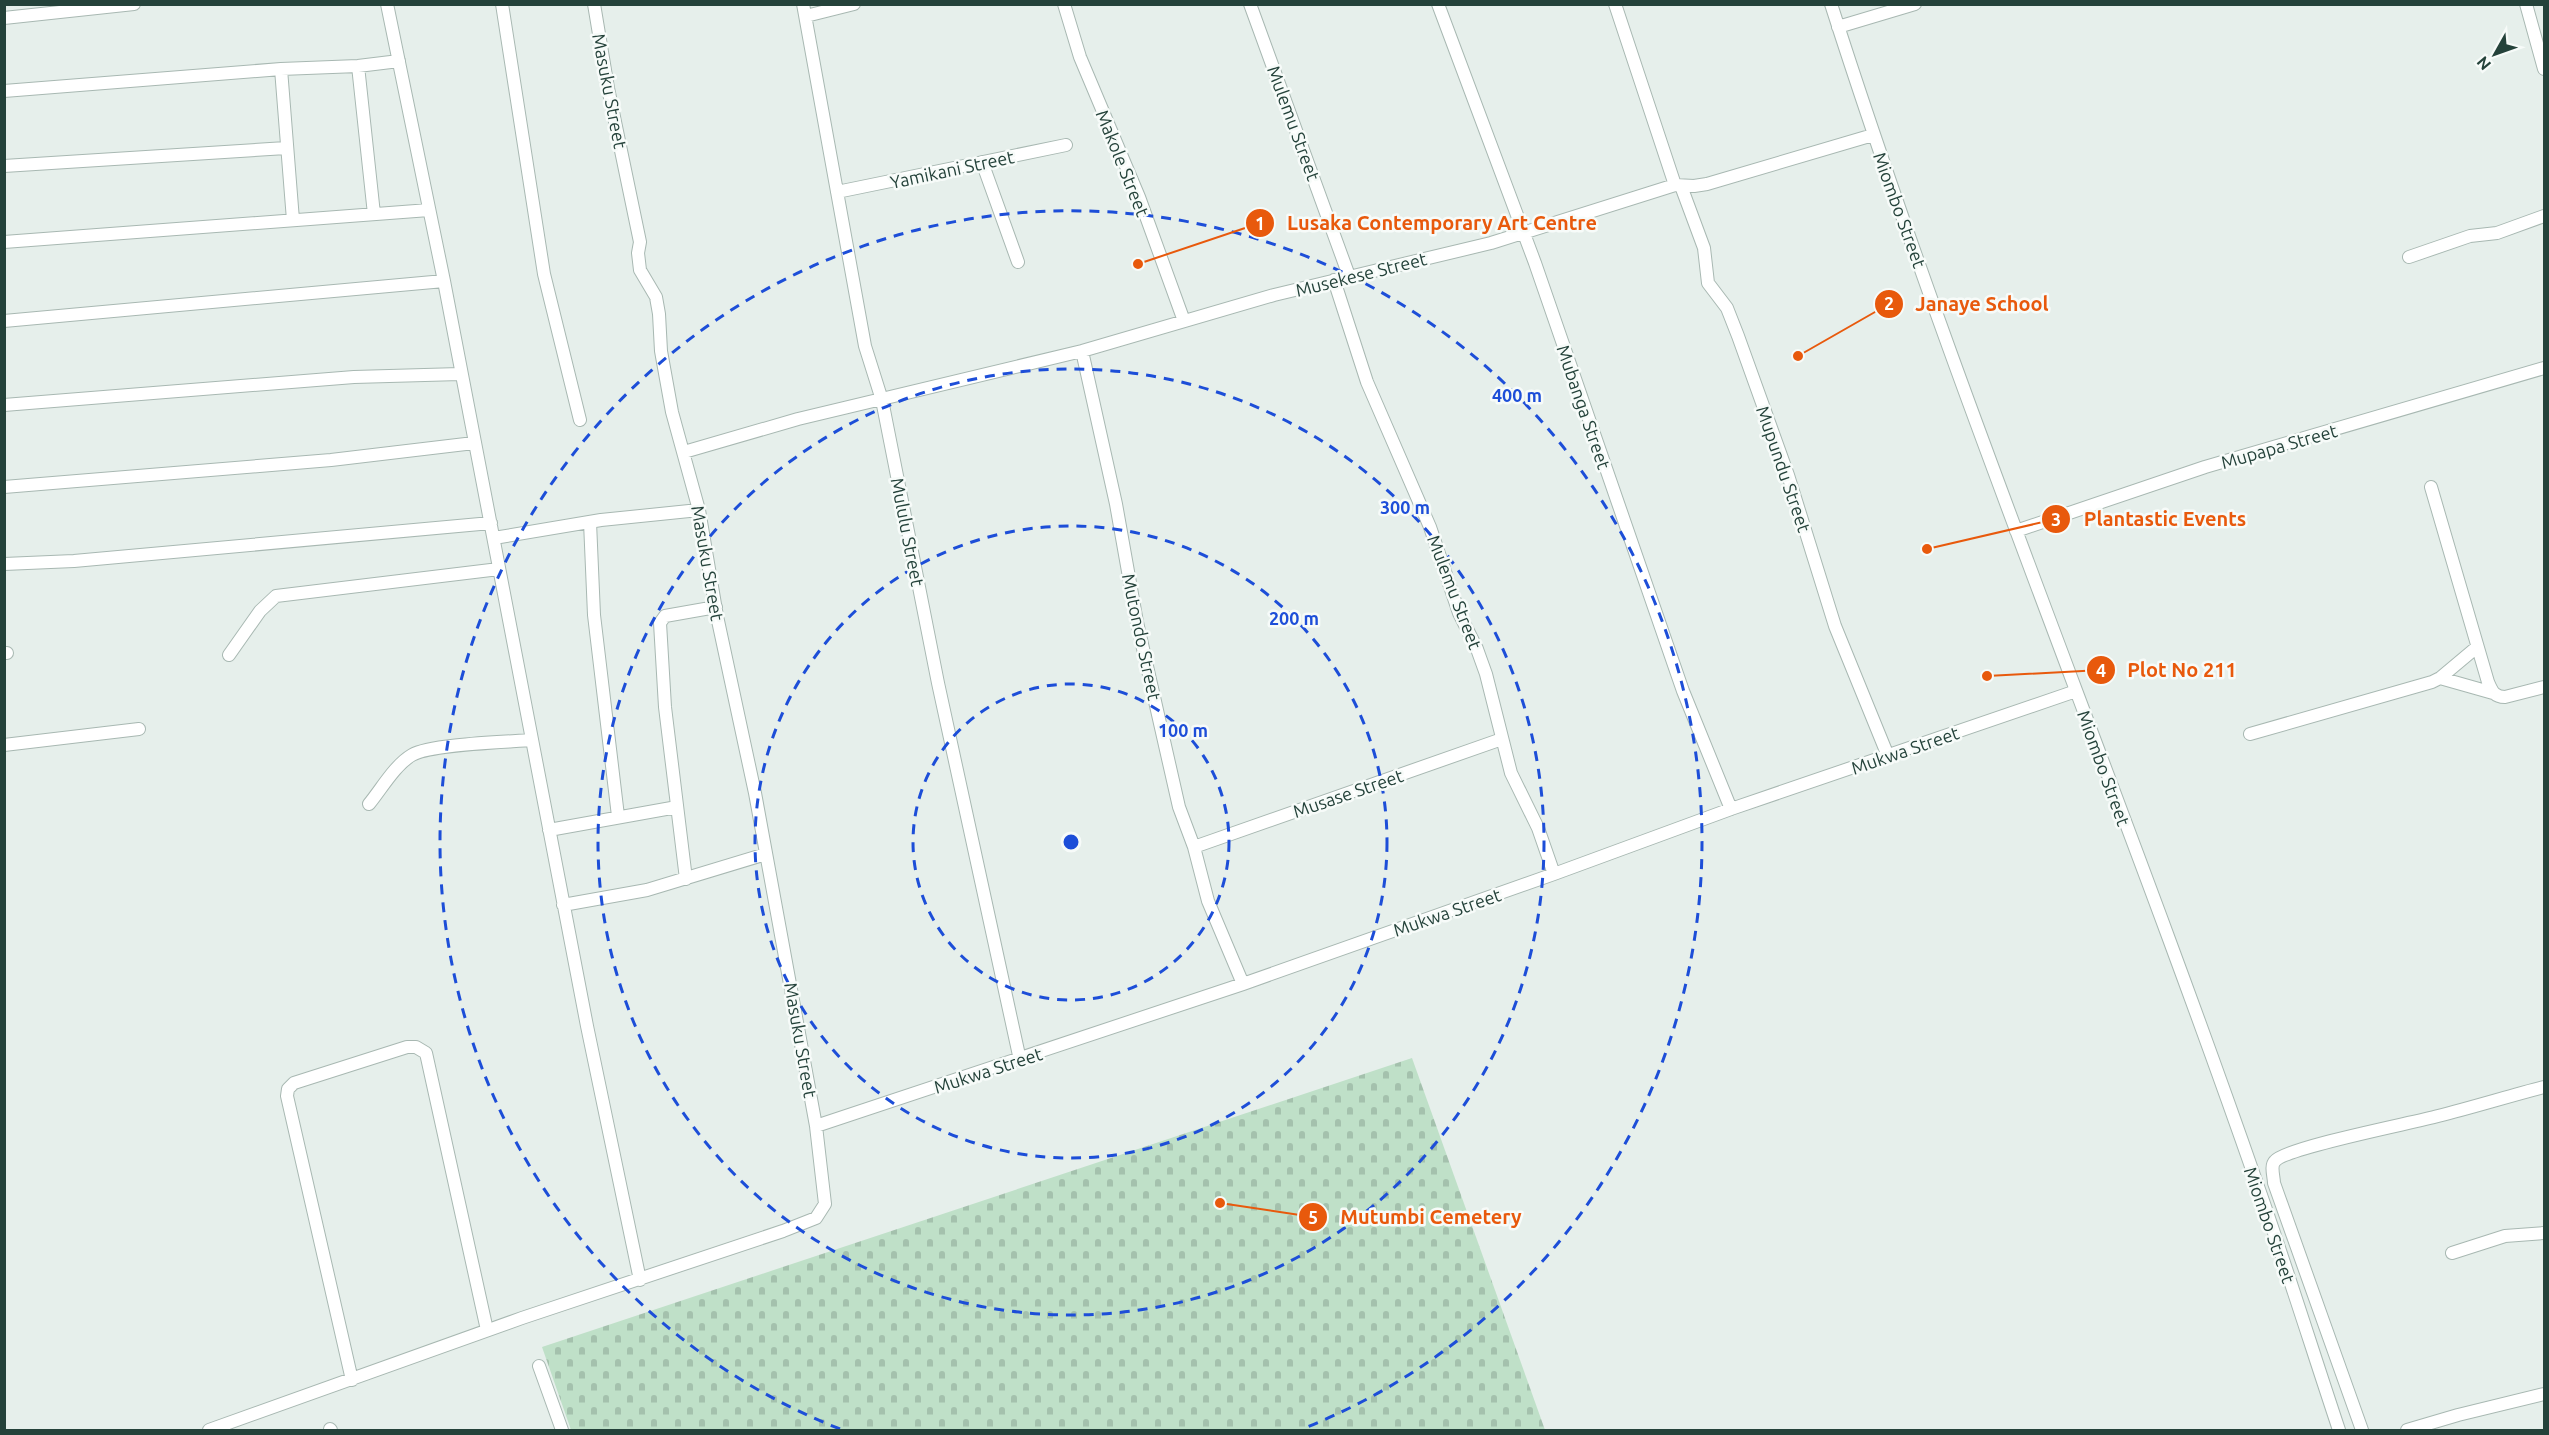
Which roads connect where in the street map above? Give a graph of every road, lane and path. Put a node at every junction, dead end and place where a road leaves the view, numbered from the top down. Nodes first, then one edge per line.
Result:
1 (134, 4) edge
2 (387, 4) edge
3 (502, 4) edge
4 (594, 4) edge
5 (854, 4) edge
6 (1064, 4) edge
7 (1250, 4) edge
8 (1438, 4) edge
9 (1615, 4) edge
10 (1831, 4) edge
11 (1915, 4) edge
12 (2526, 4) edge
13 (805, 10) edge
14 (4, 18) edge
15 (1838, 27) junction
16 (399, 61) junction
17 (358, 66) junction
18 (282, 69) junction
19 (2544, 69) edge
20 (4, 91) edge
21 (1873, 135) junction
22 (1066, 145) dead end
23 (286, 148) junction
24 (982, 162) junction
25 (4, 166) edge
26 (1678, 185) junction
27 (837, 192) junction
28 (429, 210) junction
29 (374, 214) junction
30 (2544, 216) edge
31 (293, 220) junction
32 (1524, 232) junction
33 (4, 242) edge
34 (2409, 257) dead end
35 (1018, 262) dead end
36 (1349, 276) junction
37 (1334, 280) junction
38 (444, 281) junction
39 (4, 321) edge
40 (1184, 321) junction
41 (1082, 351) junction
42 (2544, 368) edge
43 (460, 374) junction
44 (882, 400) junction
45 (4, 405) edge
46 (580, 420) dead end
47 (474, 443) junction
48 (684, 452) junction
49 (4, 487) edge
50 (2431, 488) dead end
51 (699, 510) junction
52 (590, 522) junction
53 (490, 523) junction
54 (2016, 531) junction
55 (494, 538) junction
56 (4, 564) edge
57 (499, 569) junction
58 (716, 607) junction
59 (2477, 647) junction
60 (229, 655) dead end
61 (2440, 678) junction
62 (2544, 687) edge
63 (2076, 691) junction
64 (2493, 693) junction
65 (139, 729) dead end
66 (2250, 734) dead end
67 (1502, 739) junction
68 (532, 740) junction
69 (4, 745) edge
70 (1888, 756) junction
71 (369, 804) dead end
72 (676, 807) junction
73 (1731, 808) junction
74 (618, 816) junction
75 (549, 830) junction
76 (1194, 847) junction
77 (766, 854) junction
78 (1554, 874) junction
79 (686, 879) junction
80 (563, 905) junction
81 (1243, 984) junction
82 (1020, 1059) junction
83 (2544, 1087) edge
84 (816, 1126) junction
85 (2544, 1233) edge
86 (2452, 1253) dead end
87 (640, 1280) junction
88 (487, 1330) junction
89 (539, 1366) dead end
90 (352, 1380) junction
91 (2544, 1394) edge
92 (209, 1431) edge
93 (562, 1431) edge
94 (2339, 1431) edge
95 (2362, 1431) edge
96 (2407, 1431) edge

1 - 14 street
2 - 16 street
3 - 46 street
4 - 48 street, Masuku Street
5 - 13 street
6 - 40 street, Makole Street
7 - 36 street, Mulemu Street
8 - 32 street, Mubanga Street
9 - 26 street, Mupundu Street
10 - 15 street, Miombo Street
11 - 15 street
12 - 19 street
13 - 27 street, Mululu Street
15 - 21 street, Miombo Street
16 - 17 street
16 - 28 street
17 - 18 street
17 - 29 street
18 - 20 street
18 - 23 street
21 - 26 street, Musekese Street
21 - 54 street, Miombo Street
22 - 24 street, Yamikani Street
23 - 25 street
23 - 31 street
24 - 27 street, Yamikani Street
24 - 35 street
26 - 32 street, Musekese Street
26 - 70 street, Mupundu Street
27 - 44 street, Mululu Street
28 - 29 street
28 - 38 street
29 - 31 street
30 - 34 street
31 - 33 street
32 - 36 street, Musekese Street
32 - 73 street, Mubanga Street
36 - 37 street, Musekese Street
37 - 40 street, Musekese Street
37 - 67 street, Mulemu Street
38 - 39 street
38 - 43 street
40 - 41 street, Musekese Street
41 - 44 street, Musekese Street
41 - 76 street, Mutondo Street
42 - 54 street, Mupapa Street
43 - 45 street
43 - 47 street
44 - 48 street, Musekese Street
44 - 82 street, Mululu Street
47 - 49 street
47 - 53 street
48 - 51 street, Masuku Street
50 - 59 street
51 - 52 street
51 - 58 street, Masuku Street
52 - 55 street
52 - 74 street
53 - 55 street
53 - 56 street
54 - 63 street, Miombo Street
55 - 57 street
57 - 60 street
57 - 68 street
58 - 72 street
58 - 77 street, Masuku Street
59 - 61 street
59 - 64 street
61 - 64 street
61 - 66 street
62 - 64 street
63 - 70 street, Mukwa Street
63 - 94 street, Miombo Street
65 - 69 street
67 - 76 street, Musase Street
67 - 78 street, Mulemu Street
68 - 71 street
68 - 75 street
70 - 73 street, Mukwa Street
72 - 74 street
72 - 79 street
73 - 78 street, Mukwa Street
74 - 75 street
75 - 80 street
76 - 81 street, Mutondo Street
77 - 79 street
77 - 84 street, Masuku Street
78 - 81 street, Mukwa Street
79 - 80 street
80 - 87 street
81 - 82 street, Mukwa Street
82 - 84 street, Mukwa Street
83 - 95 street
84 - 87 street, Masuku Street
85 - 86 street
87 - 88 street, Masuku Street
88 - 90 street, Masuku Street
88 - 90 street
89 - 93 street
90 - 92 street, Masuku Street
91 - 96 street

